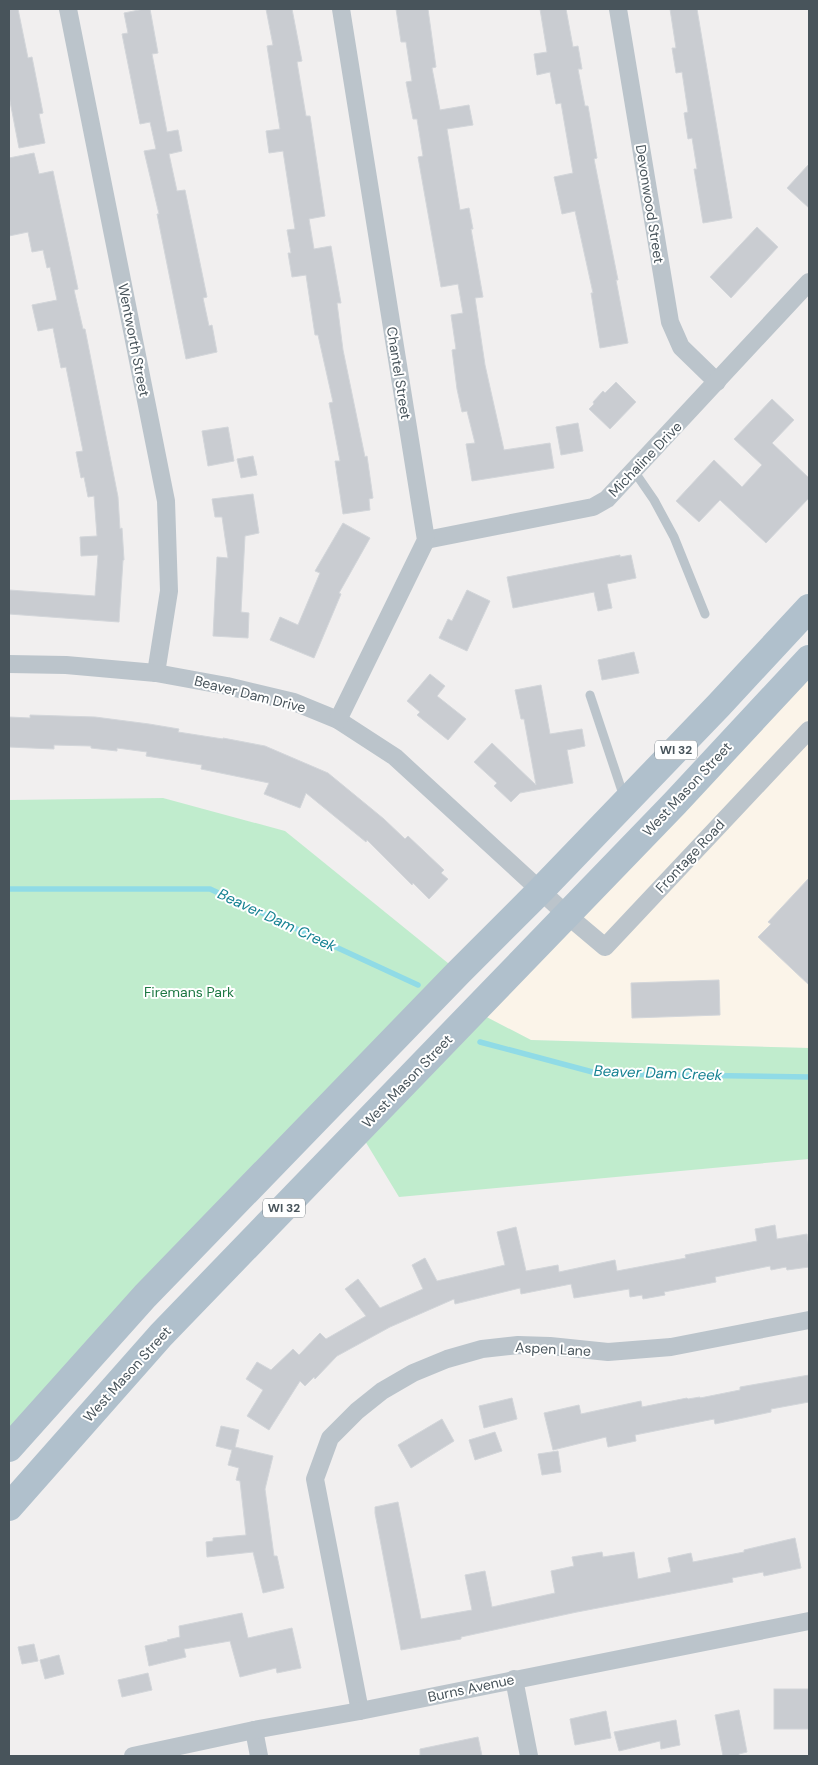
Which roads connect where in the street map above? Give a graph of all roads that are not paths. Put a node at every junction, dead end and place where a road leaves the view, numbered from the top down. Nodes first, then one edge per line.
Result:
1 (68, 9) edge
2 (342, 9) edge
3 (618, 9) edge
4 (809, 284) edge
5 (717, 382) junction
6 (634, 471) junction
7 (426, 540) junction
8 (809, 608) edge
9 (705, 614) dead end
10 (809, 659) edge
11 (9, 664) edge
12 (156, 673) junction
13 (590, 695) dead end
14 (338, 720) junction
15 (809, 730) edge
16 (626, 802) junction
17 (541, 890) junction
18 (567, 915) junction
19 (809, 1320) edge
20 (9, 1448) edge
21 (9, 1507) edge
22 (809, 1621) edge
23 (514, 1679) junction
24 (360, 1711) junction
25 (254, 1730) junction
26 (134, 1756) edge
27 (259, 1756) edge
28 (530, 1756) edge

1 - 12 street, Wentworth Street
2 - 7 street, Chantel Street
3 - 5 street, Devonwood Street
4 - 5 street, Michaline Drive
5 - 6 street, Michaline Drive
6 - 7 street, Michaline Drive
6 - 9 lane
7 - 14 street
8 - 16 main road, WI 32
10 - 18 main road, West Mason Street / WI 32
11 - 12 street, Beaver Dam Drive
12 - 14 street, Beaver Dam Drive
13 - 16 lane
14 - 17 street, Beaver Dam Drive
15 - 18 street, Frontage Road
16 - 17 main road, WI 32
17 - 18 street, Beaver Dam Drive
17 - 20 main road, WI 32
18 - 21 main road, West Mason Street / WI 32
19 - 24 street, Aspen Lane
22 - 23 street, Burns Avenue
23 - 24 street, Burns Avenue
23 - 28 street
24 - 25 street, Burns Avenue
25 - 26 street, Burns Avenue
25 - 27 street

